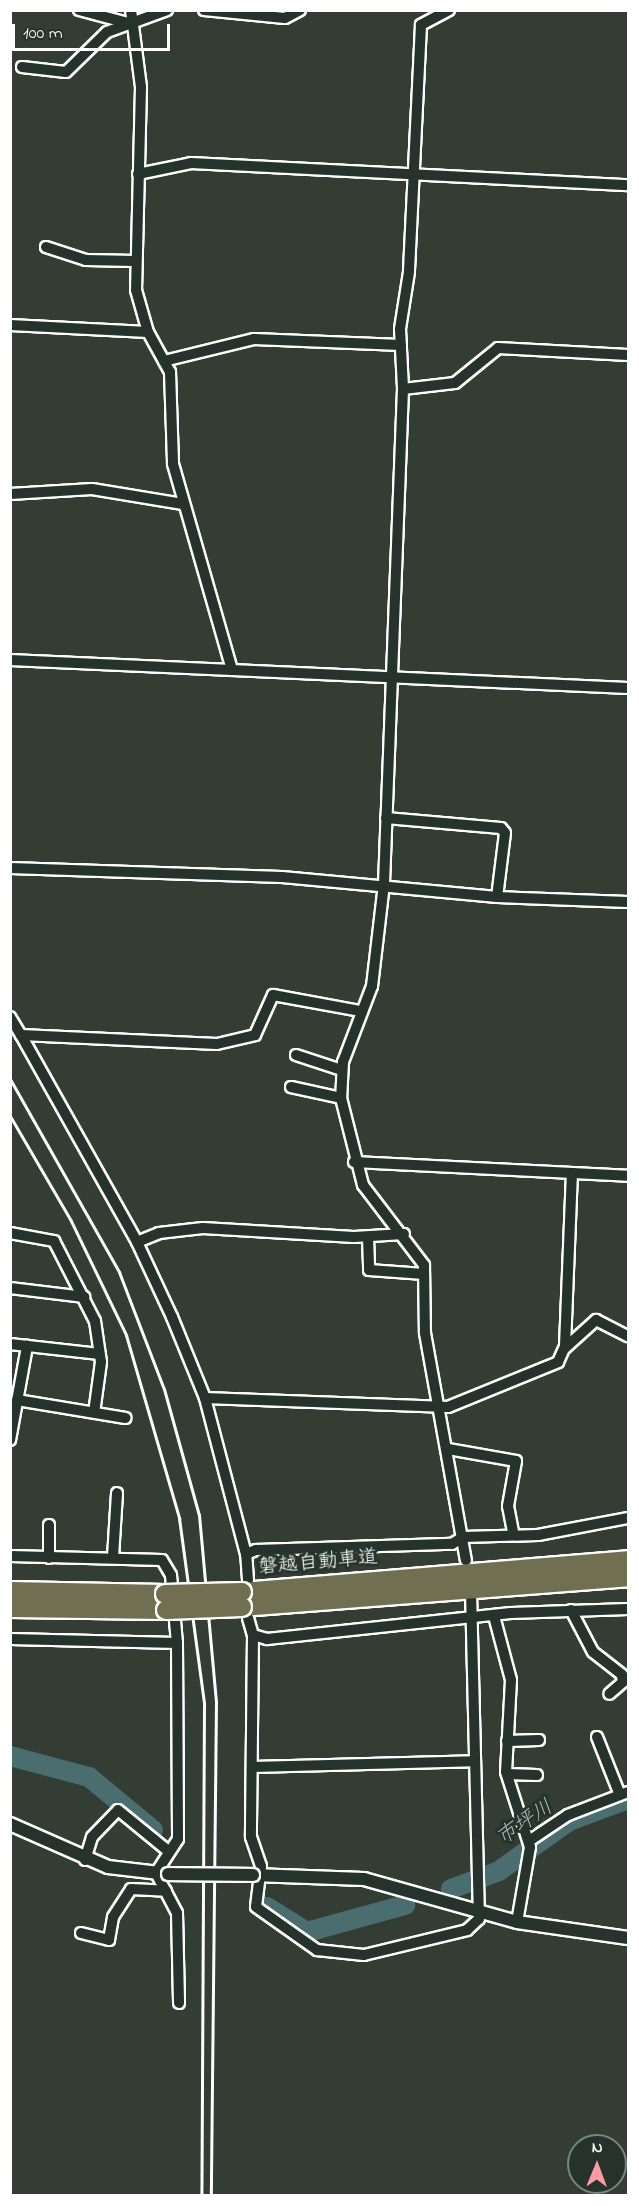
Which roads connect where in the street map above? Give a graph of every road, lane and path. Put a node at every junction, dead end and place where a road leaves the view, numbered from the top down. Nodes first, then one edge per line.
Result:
1 (79, 10) edge
2 (130, 10) edge
3 (167, 10) edge
4 (204, 10) edge
5 (300, 10) edge
6 (449, 10) edge
7 (132, 24) junction
8 (22, 67) dead end
9 (138, 174) junction
10 (413, 174) junction
11 (628, 184) edge
12 (46, 247) dead end
13 (135, 261) junction
14 (10, 325) edge
15 (148, 332) junction
16 (401, 345) junction
17 (628, 355) edge
18 (164, 361) junction
19 (403, 389) junction
20 (10, 494) edge
21 (183, 504) junction
22 (10, 660) edge
23 (232, 670) junction
24 (389, 677) junction
25 (628, 688) edge
26 (386, 818) junction
27 (10, 868) edge
28 (384, 884) junction
29 (497, 897) junction
30 (628, 902) edge
31 (360, 1011) junction
32 (10, 1017) edge
33 (21, 1035) junction
34 (296, 1055) dead end
35 (342, 1070) junction
36 (291, 1087) dead end
37 (341, 1098) junction
38 (354, 1162) junction
39 (572, 1173) junction
40 (628, 1176) edge
41 (10, 1233) edge
42 (404, 1234) junction
43 (368, 1238) junction
44 (137, 1242) junction
45 (424, 1274) junction
46 (10, 1288) edge
47 (84, 1297) junction
48 (628, 1336) edge
49 (10, 1344) edge
50 (27, 1346) junction
51 (565, 1349) junction
52 (99, 1354) junction
53 (205, 1398) junction
54 (17, 1400) junction
55 (440, 1408) junction
56 (94, 1413) junction
57 (126, 1418) dead end
58 (10, 1440) edge
59 (448, 1449) junction
60 (117, 1493) dead end
61 (628, 1518) edge
62 (49, 1525) dead end
63 (513, 1532) junction
64 (463, 1537) junction
65 (246, 1554) junction
66 (10, 1556) edge
67 (113, 1557) junction
68 (49, 1558) junction
69 (466, 1560) dead end
70 (628, 1560) edge
71 (628, 1577) edge
72 (10, 1591) edge
73 (245, 1599) junction
74 (471, 1599) dead end
75 (165, 1602) junction
76 (10, 1608) edge
77 (628, 1609) edge
78 (571, 1610) junction
79 (494, 1616) junction
80 (472, 1617) junction
81 (253, 1635) junction
82 (10, 1639) edge
83 (177, 1643) junction
84 (609, 1694) dead end
85 (597, 1737) dead end
86 (540, 1740) dead end
87 (507, 1741) junction
88 (474, 1761) junction
89 (252, 1767) junction
90 (507, 1774) junction
91 (537, 1775) dead end
92 (624, 1793) edge
93 (10, 1824) edge
94 (529, 1841) junction
95 (167, 1850) junction
96 (85, 1860) junction
97 (162, 1873) junction
98 (256, 1875) junction
99 (165, 1891) junction
100 (479, 1910) junction
101 (517, 1922) junction
102 (81, 1933) dead end
103 (628, 1938) edge
104 (179, 2003) dead end

1 - 7 street
2 - 7 street
3 - 7 street
4 - 5 street
6 - 10 street
7 - 8 street
7 - 9 street
9 - 10 street
9 - 13 street
10 - 11 street
10 - 16 street
12 - 13 street
13 - 15 street
14 - 15 street
15 - 18 street
16 - 18 street
16 - 19 street
17 - 19 street
18 - 21 street
19 - 24 street
20 - 21 street
21 - 23 street
22 - 23 street
23 - 24 street
24 - 25 street
24 - 26 street
26 - 28 street
26 - 29 street
27 - 28 street
28 - 29 street
28 - 31 street
29 - 30 street
31 - 33 street
31 - 35 street
32 - 33 street
33 - 44 street
34 - 35 street
35 - 37 street
36 - 37 street
37 - 38 street
38 - 39 street
38 - 42 street
39 - 40 street
39 - 51 street
41 - 47 street
42 - 43 street
42 - 45 street
43 - 44 street
43 - 45 street
44 - 53 street
45 - 55 street
46 - 47 street
47 - 52 street
48 - 51 street
49 - 50 street
50 - 52 street
50 - 54 street
51 - 55 street
52 - 56 street
53 - 55 street
53 - 65 street
54 - 56 street
54 - 58 street
55 - 59 street
56 - 57 street
59 - 63 street
59 - 64 street
60 - 67 street
61 - 63 street
62 - 68 street
63 - 64 street
64 - 65 street
64 - 69 street
65 - 73 street
66 - 68 street
67 - 68 street
67 - 83 street
70 - 73 highway, 磐越自動車道
71 - 73 highway, 磐越自動車道
72 - 75 highway, 磐越自動車道
73 - 75 highway, 磐越自動車道, bridge
73 - 81 street
74 - 80 street
75 - 76 highway, 磐越自動車道
77 - 78 street
78 - 79 street
78 - 84 street
79 - 80 street
79 - 87 street
80 - 81 street
80 - 88 street
81 - 89 street
82 - 83 street
83 - 95 street
85 - 92 street
86 - 87 street
87 - 90 street
88 - 89 street
88 - 100 street
89 - 98 street
90 - 91 street
90 - 94 street
92 - 94 street
93 - 96 street
94 - 101 street
95 - 96 street
95 - 97 street
96 - 97 street
97 - 98 street, bridge
97 - 99 street
98 - 100 street
98 - 100 street
99 - 102 street
99 - 104 street
100 - 101 street
101 - 103 street

